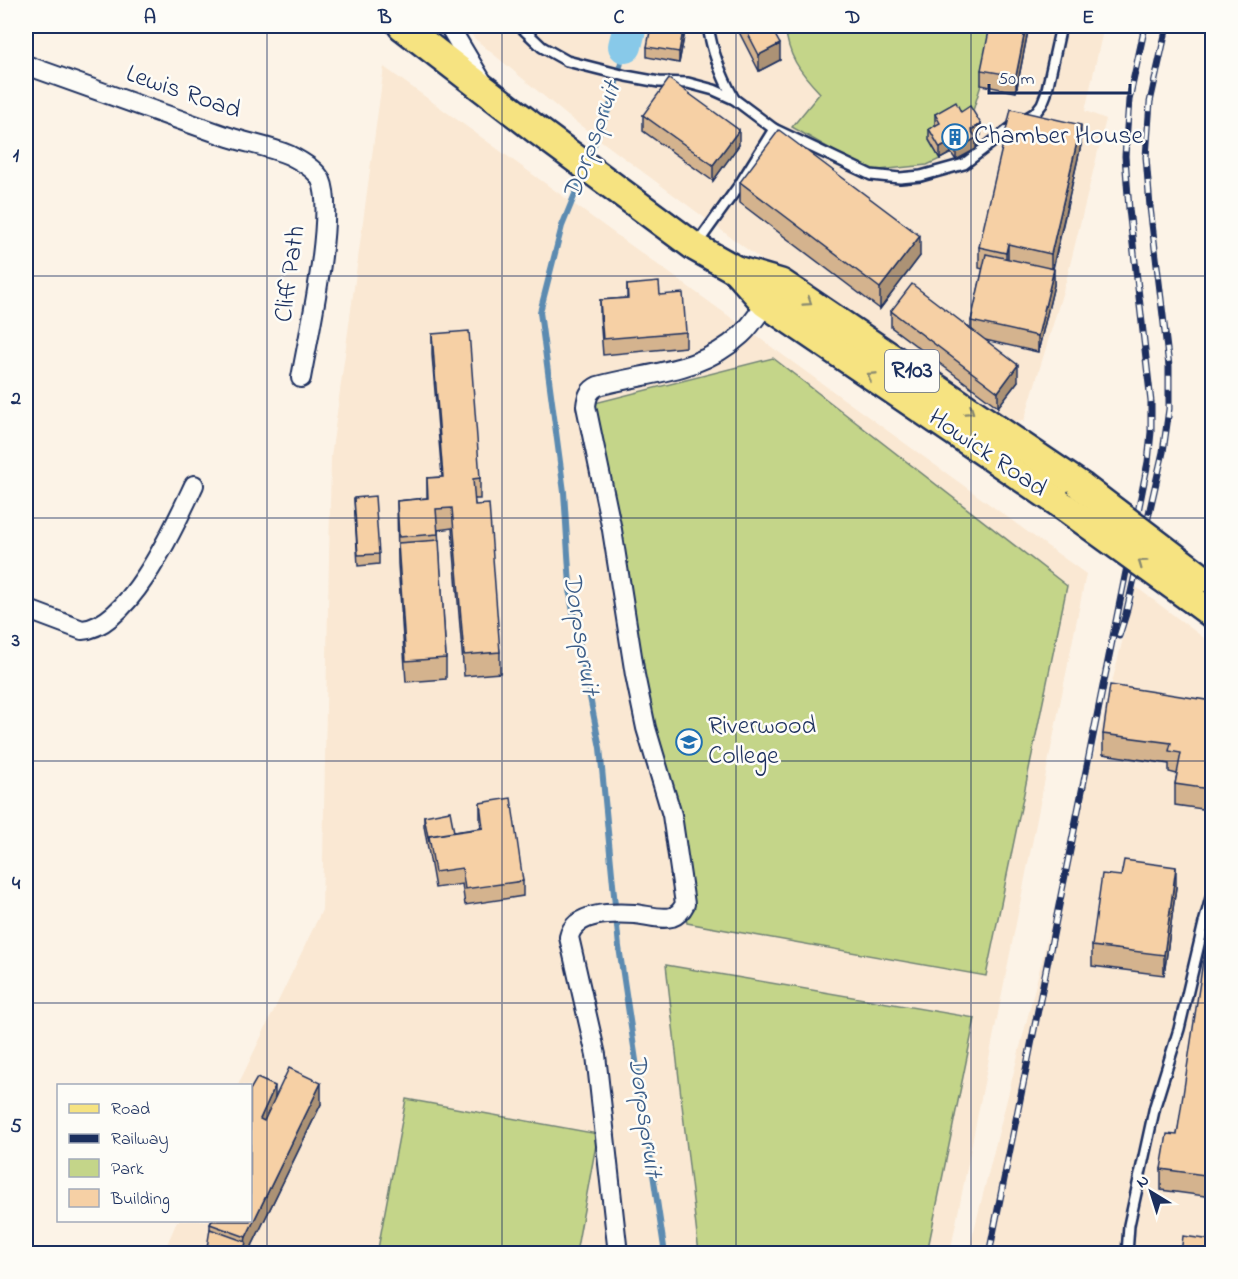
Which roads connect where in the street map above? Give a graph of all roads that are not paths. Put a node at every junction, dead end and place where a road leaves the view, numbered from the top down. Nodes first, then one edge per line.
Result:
1 (402, 26) edge
2 (449, 26) edge
3 (519, 26) edge
4 (708, 26) edge
5 (1061, 26) edge
6 (26, 65) edge
7 (488, 91) junction
8 (734, 99) junction
9 (774, 129) junction
10 (320, 177) joint
11 (695, 247) junction
12 (773, 293) junction
13 (301, 378) dead end
14 (194, 485) dead end
15 (1201, 587) edge
16 (26, 609) edge
17 (1212, 614) edge
18 (1212, 894) edge
19 (618, 1254) edge
20 (1127, 1254) edge

1 - 7 main road, Howick Road / R103
2 - 7 street
3 - 8 lane
4 - 8 lane
5 - 9 lane
6 - 10 street, Lewis Road
7 - 11 main road, Howick Road / R103
8 - 9 lane
9 - 11 lane
10 - 13 street, Cliff Path
11 - 12 main road, Howick Road / R103
15 -> 12 main road, Howick Road / R103, bridge
12 -> 15 main road, Howick Road / R103, bridge
12 - 19 street
14 - 16 street
15 - 17 main road, Howick Road / R103
18 - 20 lane

